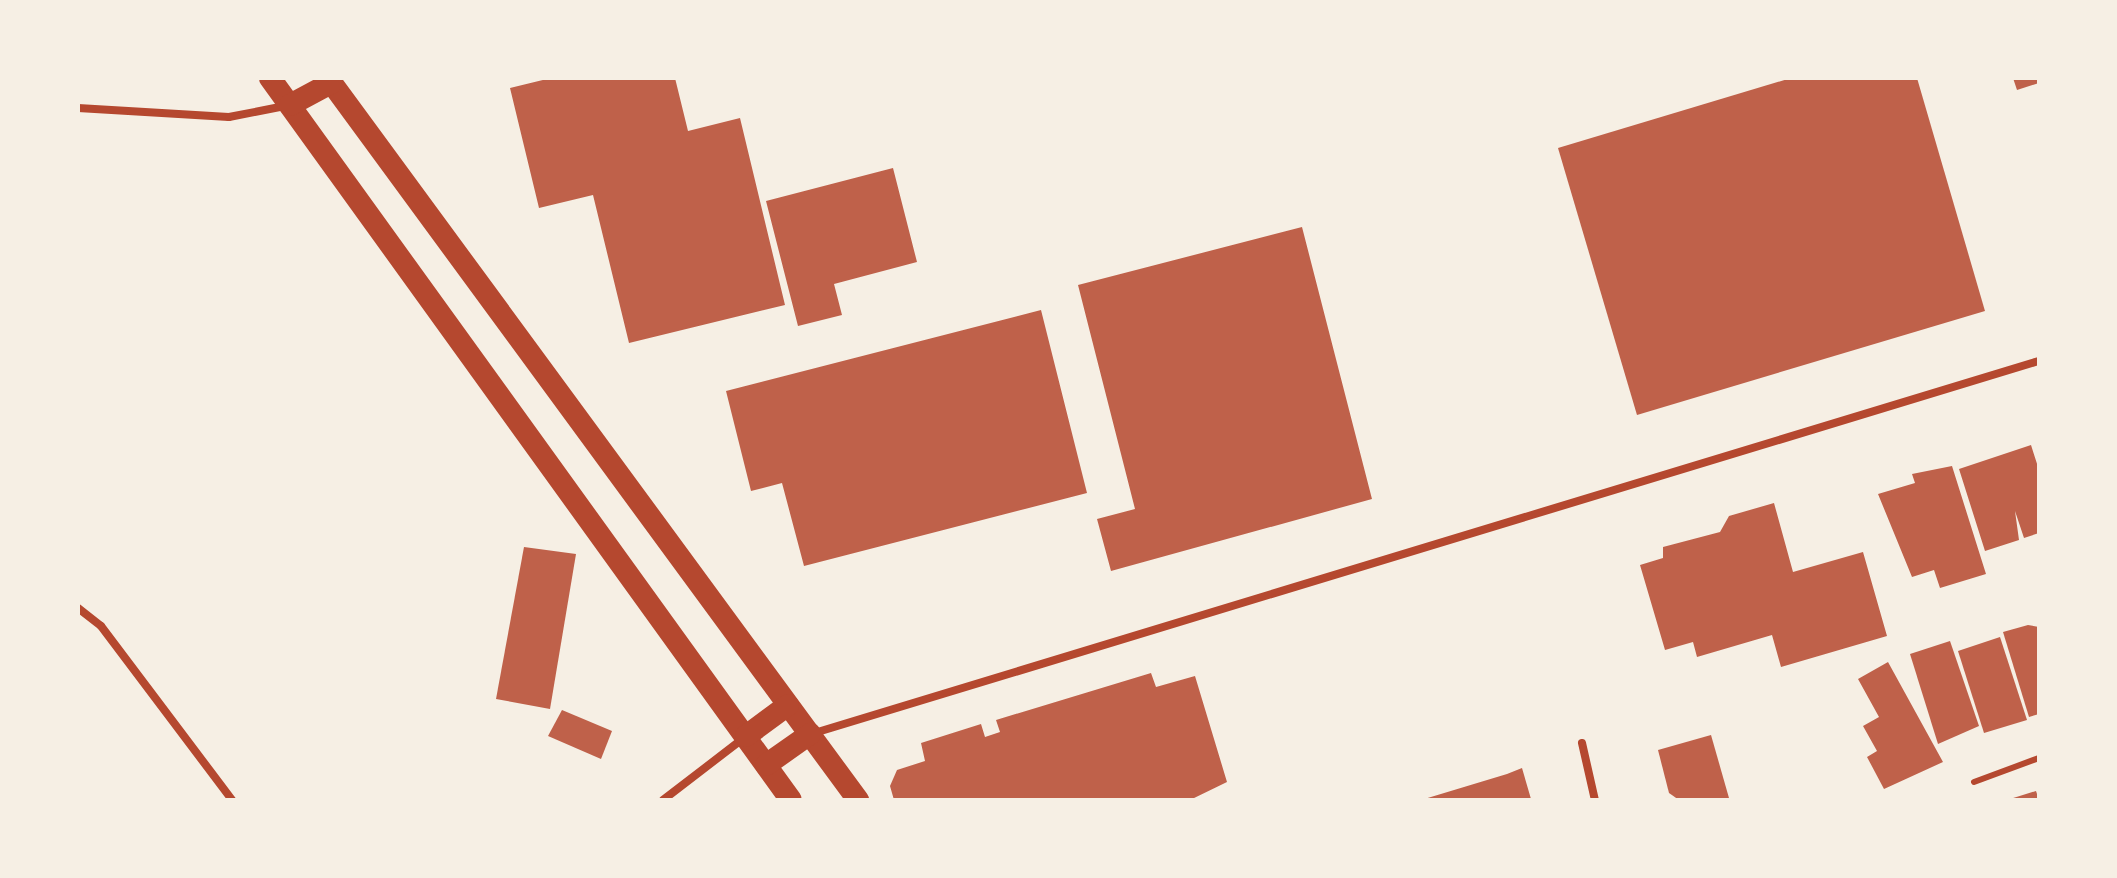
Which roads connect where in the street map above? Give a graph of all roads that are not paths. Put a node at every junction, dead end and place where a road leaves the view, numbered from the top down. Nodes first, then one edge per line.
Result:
1 (270, 78) edge
2 (330, 80) edge
3 (290, 105) junction
4 (78, 108) edge
5 (2039, 361) edge
6 (78, 608) edge
7 (788, 705) junction
8 (810, 734) junction
9 (746, 736) junction
10 (1582, 743) dead end
11 (2039, 758) edge
12 (766, 765) junction
13 (1974, 782) dead end
14 (232, 800) edge
15 (663, 800) edge
16 (791, 800) edge
17 (858, 800) edge
18 (1595, 800) edge

1 - 3 highway
2 - 3 highway
2 - 7 highway
3 - 4 street
3 - 9 highway
5 - 8 street
6 - 14 street
7 - 8 highway
7 - 9 highway
8 - 12 highway
8 - 17 highway
9 - 12 highway
9 - 15 street
10 - 18 street
11 - 13 lane
12 - 16 highway

